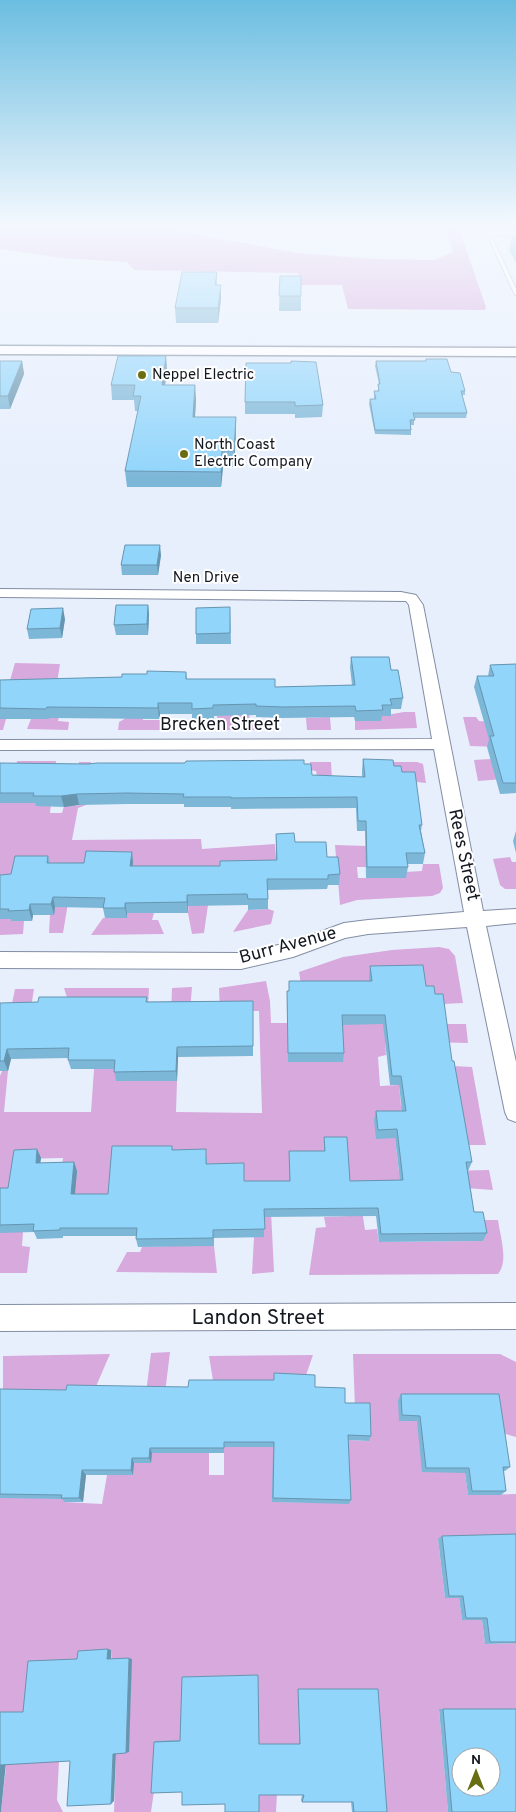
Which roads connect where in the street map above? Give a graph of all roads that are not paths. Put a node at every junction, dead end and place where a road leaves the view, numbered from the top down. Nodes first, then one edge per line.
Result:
1 (0, 350) edge
2 (516, 352) edge
3 (0, 593) edge
4 (411, 598) joint
5 (0, 744) edge
6 (440, 744) junction
7 (516, 916) edge
8 (476, 918) junction
9 (0, 960) edge
10 (516, 1112) edge
11 (516, 1316) edge
12 (0, 1318) edge

1 - 2 main road
3 - 4 street, Nen Drive
4 - 6 street, Rees Street
5 - 6 street, Brecken Street
6 - 8 street, Rees Street
7 - 8 street, Burr Avenue
8 - 9 street, Burr Avenue
8 - 10 street, Rees Street
11 - 12 street, Landon Street

